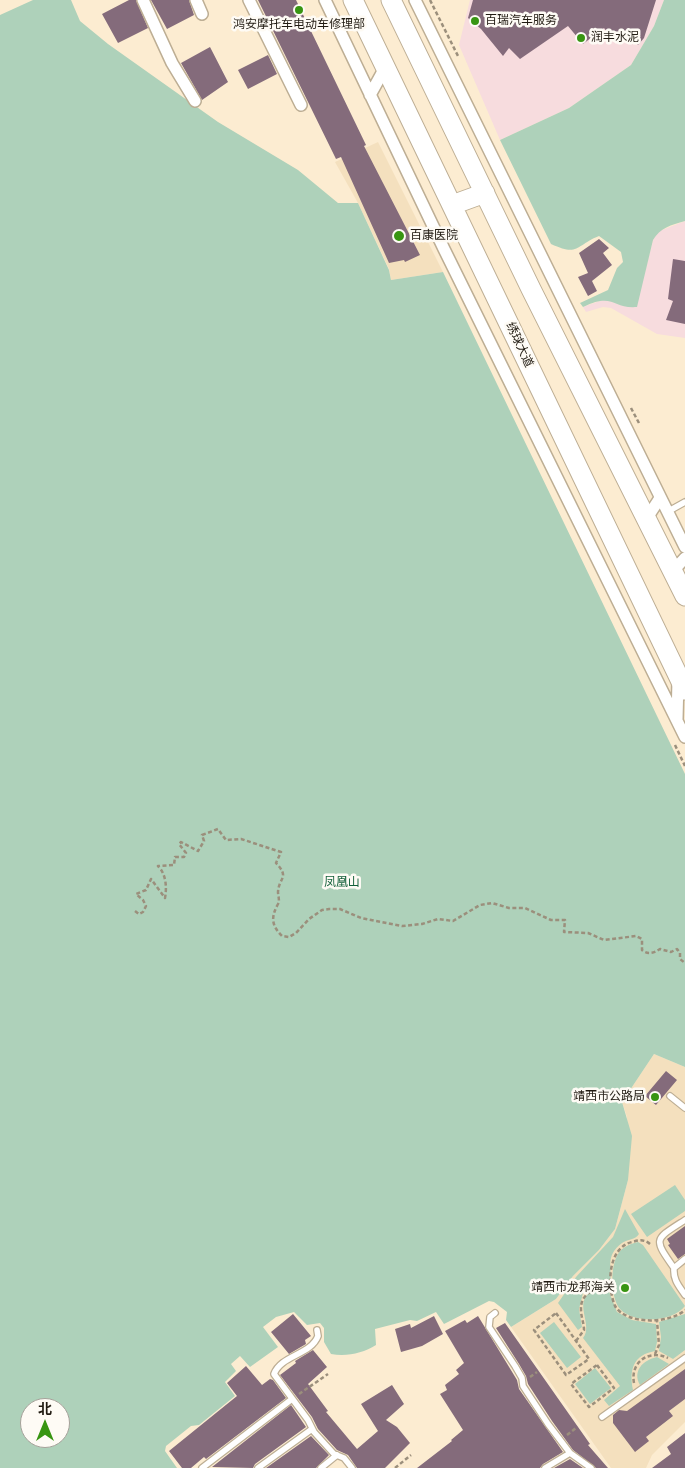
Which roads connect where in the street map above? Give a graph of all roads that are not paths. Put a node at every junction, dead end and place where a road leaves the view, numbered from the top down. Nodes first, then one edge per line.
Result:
1 (143, 0) edge
2 (196, 0) edge
3 (249, 0) edge
4 (325, 0) edge
5 (353, 0) edge
6 (391, 0) edge
7 (415, 0) edge
8 (202, 14) dead end
9 (438, 45) junction
10 (422, 60) junction
11 (386, 66) junction
12 (370, 95) junction
13 (195, 101) dead end
14 (301, 105) dead end
15 (485, 193) junction
16 (452, 205) junction
17 (618, 416) junction
18 (602, 429) junction
19 (660, 498) junction
20 (685, 502) edge
21 (667, 512) junction
22 (647, 518) junction
23 (685, 547) edge
24 (679, 564) edge
25 (685, 596) edge
26 (681, 683) edge
27 (677, 722) junction
28 (685, 737) edge
29 (670, 1096) dead end
30 (685, 1108) edge
31 (685, 1220) edge
32 (685, 1259) edge
33 (674, 1268) junction
34 (685, 1295) edge
35 (495, 1313) dead end
36 (317, 1330) dead end
37 (685, 1358) edge
38 (292, 1399) junction
39 (602, 1417) dead end
40 (312, 1429) junction
41 (570, 1453) junction
42 (337, 1455) junction
43 (202, 1468) edge
44 (258, 1468) edge
45 (321, 1468) edge
46 (352, 1468) edge
47 (544, 1468) edge
48 (591, 1468) edge

1 - 13 street
2 - 8 street
3 - 14 street
4 - 12 street
5 - 11 main road, 绣球大道
6 - 10 main road
7 - 9 street
9 - 10 street
9 - 17 street
10 - 15 main road
11 - 12 street
11 - 16 main road, 绣球大道
12 - 27 street
15 - 16 main road
15 - 18 main road
16 - 26 main road, 绣球大道
17 - 18 street
17 - 19 street
18 - 22 main road
19 - 21 street
19 - 22 street
20 - 21 lane
21 - 23 street
22 - 24 main road
24 - 25 main road
26 - 27 street
27 - 28 street
29 - 30 lane
31 - 33 lane
32 - 33 lane
33 - 34 lane
35 - 41 lane
36 - 38 lane
37 - 39 lane
38 - 40 lane
38 - 43 lane
40 - 42 lane
40 - 44 lane
41 - 47 lane
41 - 48 lane
42 - 45 lane
42 - 46 lane

